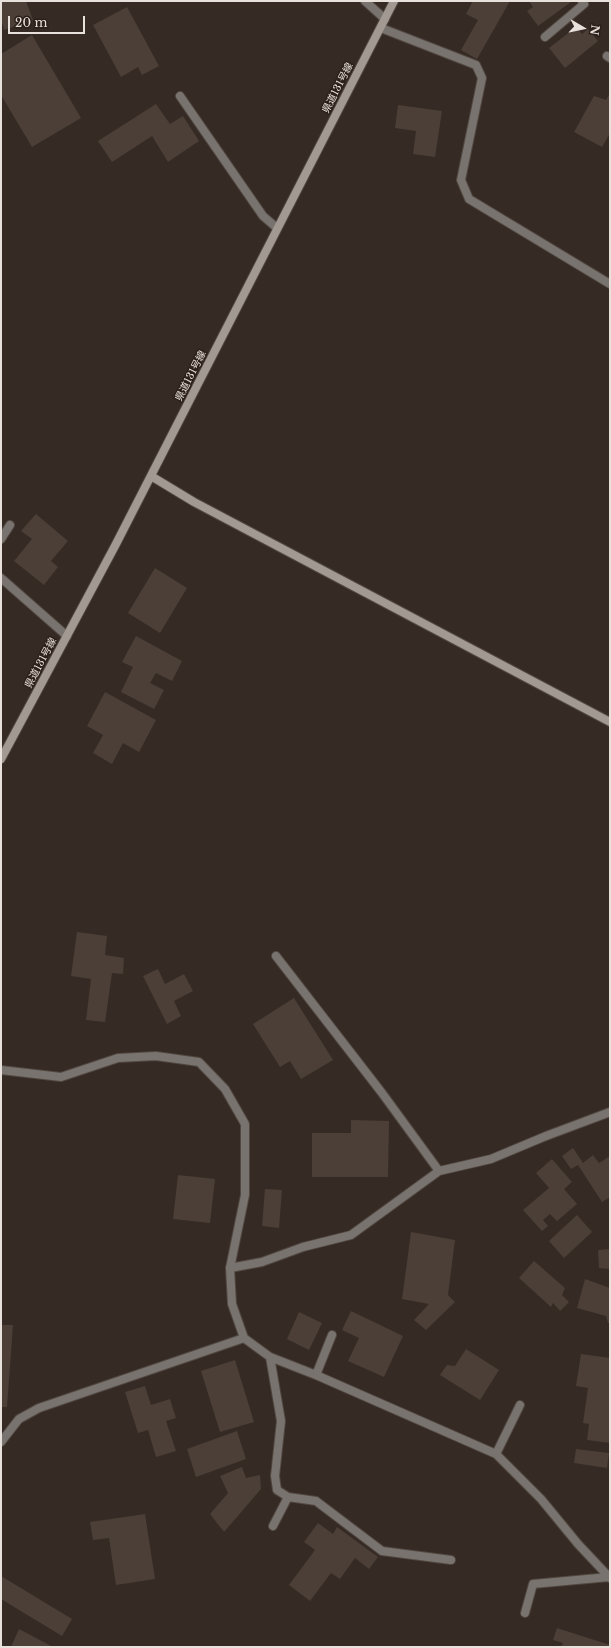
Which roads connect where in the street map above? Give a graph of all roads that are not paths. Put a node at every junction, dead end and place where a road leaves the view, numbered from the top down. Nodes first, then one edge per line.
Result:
1 (365, 1) edge
2 (394, 1) edge
3 (582, 1) edge
4 (385, 19) junction
5 (381, 28) junction
6 (545, 37) dead end
7 (180, 96) dead end
8 (277, 228) junction
9 (610, 284) edge
10 (151, 476) junction
11 (10, 524) dead end
12 (1, 539) edge
13 (1, 578) edge
14 (67, 636) junction
15 (610, 722) edge
16 (1, 759) edge
17 (276, 956) dead end
18 (1, 1070) edge
19 (610, 1112) edge
20 (439, 1171) junction
21 (230, 1268) junction
22 (332, 1335) dead end
23 (244, 1338) junction
24 (270, 1357) junction
25 (316, 1375) junction
26 (520, 1404) dead end
27 (1, 1442) edge
28 (496, 1454) junction
29 (288, 1497) junction
30 (273, 1526) dead end
31 (451, 1560) dead end
32 (609, 1578) edge
33 (525, 1613) dead end

1 - 4 street
2 - 4 main road, 県道131号線
3 - 6 street
4 - 5 main road, 県道131号線
5 - 8 main road, 県道131号線
5 - 9 street
7 - 8 street
8 - 10 main road, 県道131号線
10 - 14 main road, 県道131号線
10 - 15 main road
11 - 12 street
13 - 14 street
14 - 16 main road, 県道131号線
17 - 20 street
18 - 21 street
19 - 20 street
20 - 21 street
21 - 23 street
22 - 25 street
23 - 24 street
23 - 27 street
24 - 25 street
24 - 29 street
25 - 28 street
26 - 28 street
28 - 32 street
29 - 30 street
29 - 31 street
32 - 33 street

